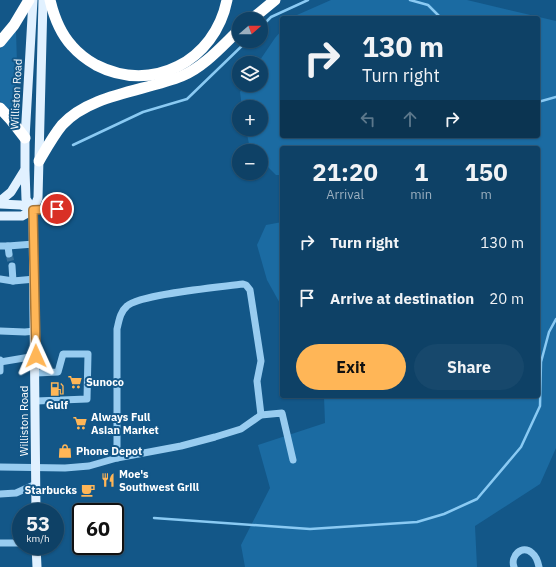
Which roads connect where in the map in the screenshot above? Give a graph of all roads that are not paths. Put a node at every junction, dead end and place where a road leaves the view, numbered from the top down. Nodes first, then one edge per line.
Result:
1 (29, 0) edge
2 (32, 0) edge
3 (43, 0) edge
4 (50, 0) edge
5 (227, 0) edge
6 (275, 0) edge
7 (260, 12) edge
8 (232, 37) edge
9 (0, 42) edge
10 (0, 108) edge
11 (25, 138) junction
12 (39, 161) junction
13 (25, 170) junction
14 (0, 202) edge
15 (68, 208) dead end
16 (33, 210) junction
17 (0, 216) edge
18 (34, 244) junction
19 (0, 246) edge
20 (8, 246) junction
21 (9, 254) tunnel mouth
22 (12, 266) tunnel mouth
23 (0, 279) edge
24 (35, 279) junction
25 (13, 281) junction
26 (0, 330) edge
27 (35, 332) junction
28 (36, 356) junction
29 (0, 361) edge
30 (0, 371) edge
31 (36, 373) junction
32 (36, 400) junction
33 (261, 415) junction
34 (117, 458) junction
35 (293, 460) dead end
36 (0, 467) edge
37 (36, 467) junction
38 (36, 484) junction
39 (0, 494) edge
40 (36, 503) edge
41 (12, 543) edge
42 (0, 544) edge
43 (36, 555) edge
44 (37, 567) edge
45 (514, 567) edge
46 (539, 567) edge

1 - 9 highway
2 - 11 main road, Williston Road
3 - 12 main road, Williston Road
4 - 5 highway
6 - 7 highway
8 - 12 highway
10 - 11 highway
11 - 13 main road, Williston Road
12 - 16 main road, Williston Road
13 - 14 main road
13 - 16 main road, Williston Road
14 - 16 main road
15 - 16 street
16 - 17 main road
16 - 18 main road, Williston Road
18 - 20 street
18 - 24 main road, Williston Road
19 - 20 street
20 - 21 street
22 - 25 street
23 - 25 street
24 - 25 street
24 - 27 main road, Williston Road
26 - 27 street
27 - 28 main road, Williston Road
28 - 29 street
28 - 31 main road, Williston Road
29 - 30 street
31 - 32 main road, Williston Road
31 - 32 street
32 - 37 main road, Williston Road
33 - 34 street
33 - 34 street
33 - 35 street
34 - 37 street
36 - 37 street
37 - 38 main road, Williston Road
38 - 39 street
38 - 40 main road, Williston Road
41 - 42 street
43 - 44 main road
45 - 46 street

